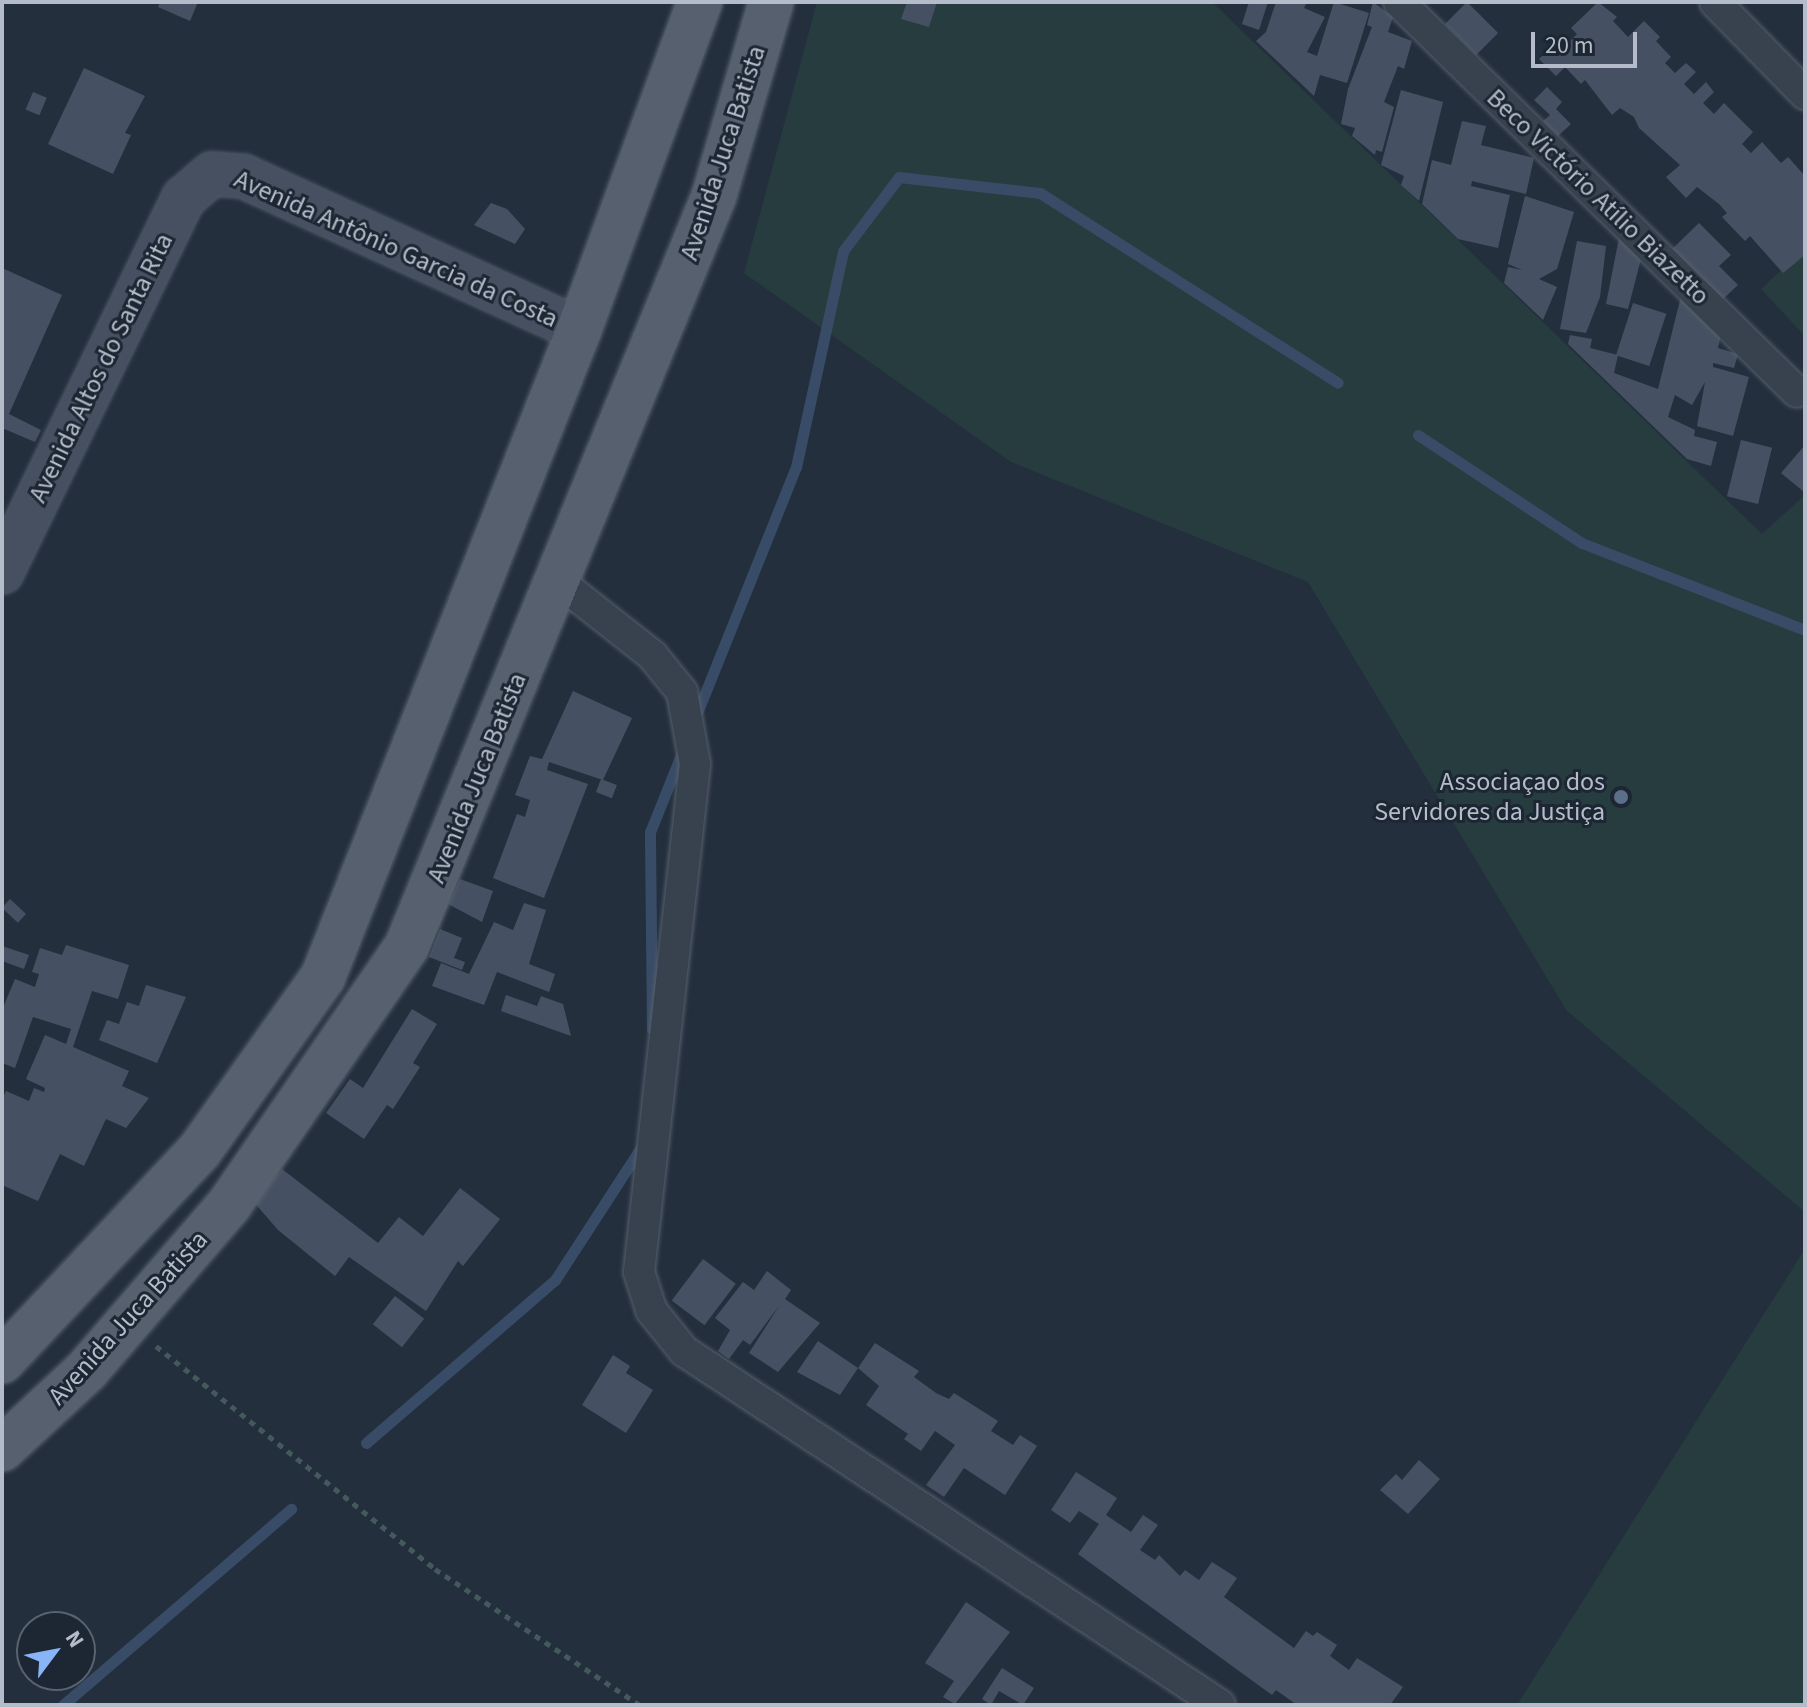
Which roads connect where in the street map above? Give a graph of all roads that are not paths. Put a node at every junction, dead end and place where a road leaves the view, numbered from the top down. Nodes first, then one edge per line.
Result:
1 (700, 2) edge
2 (771, 2) edge
3 (1399, 2) edge
4 (1715, 2) edge
5 (1805, 94) edge
6 (212, 174) joint
7 (579, 330) junction
8 (1797, 392) dead end
9 (2, 572) edge
10 (558, 581) junction
11 (2, 1361) edge
12 (2, 1449) edge
13 (1220, 1705) edge

1 - 7 main road
2 - 10 main road, Avenida Juca Batista
3 - 8 street, Beco Victório Atílio Biazetto
4 - 5 street
6 - 7 street, Avenida Antônio Garcia da Costa
6 - 9 street, Avenida Altos do Santa Rita
7 - 11 main road
10 - 12 main road, Avenida Juca Batista
10 - 13 street

